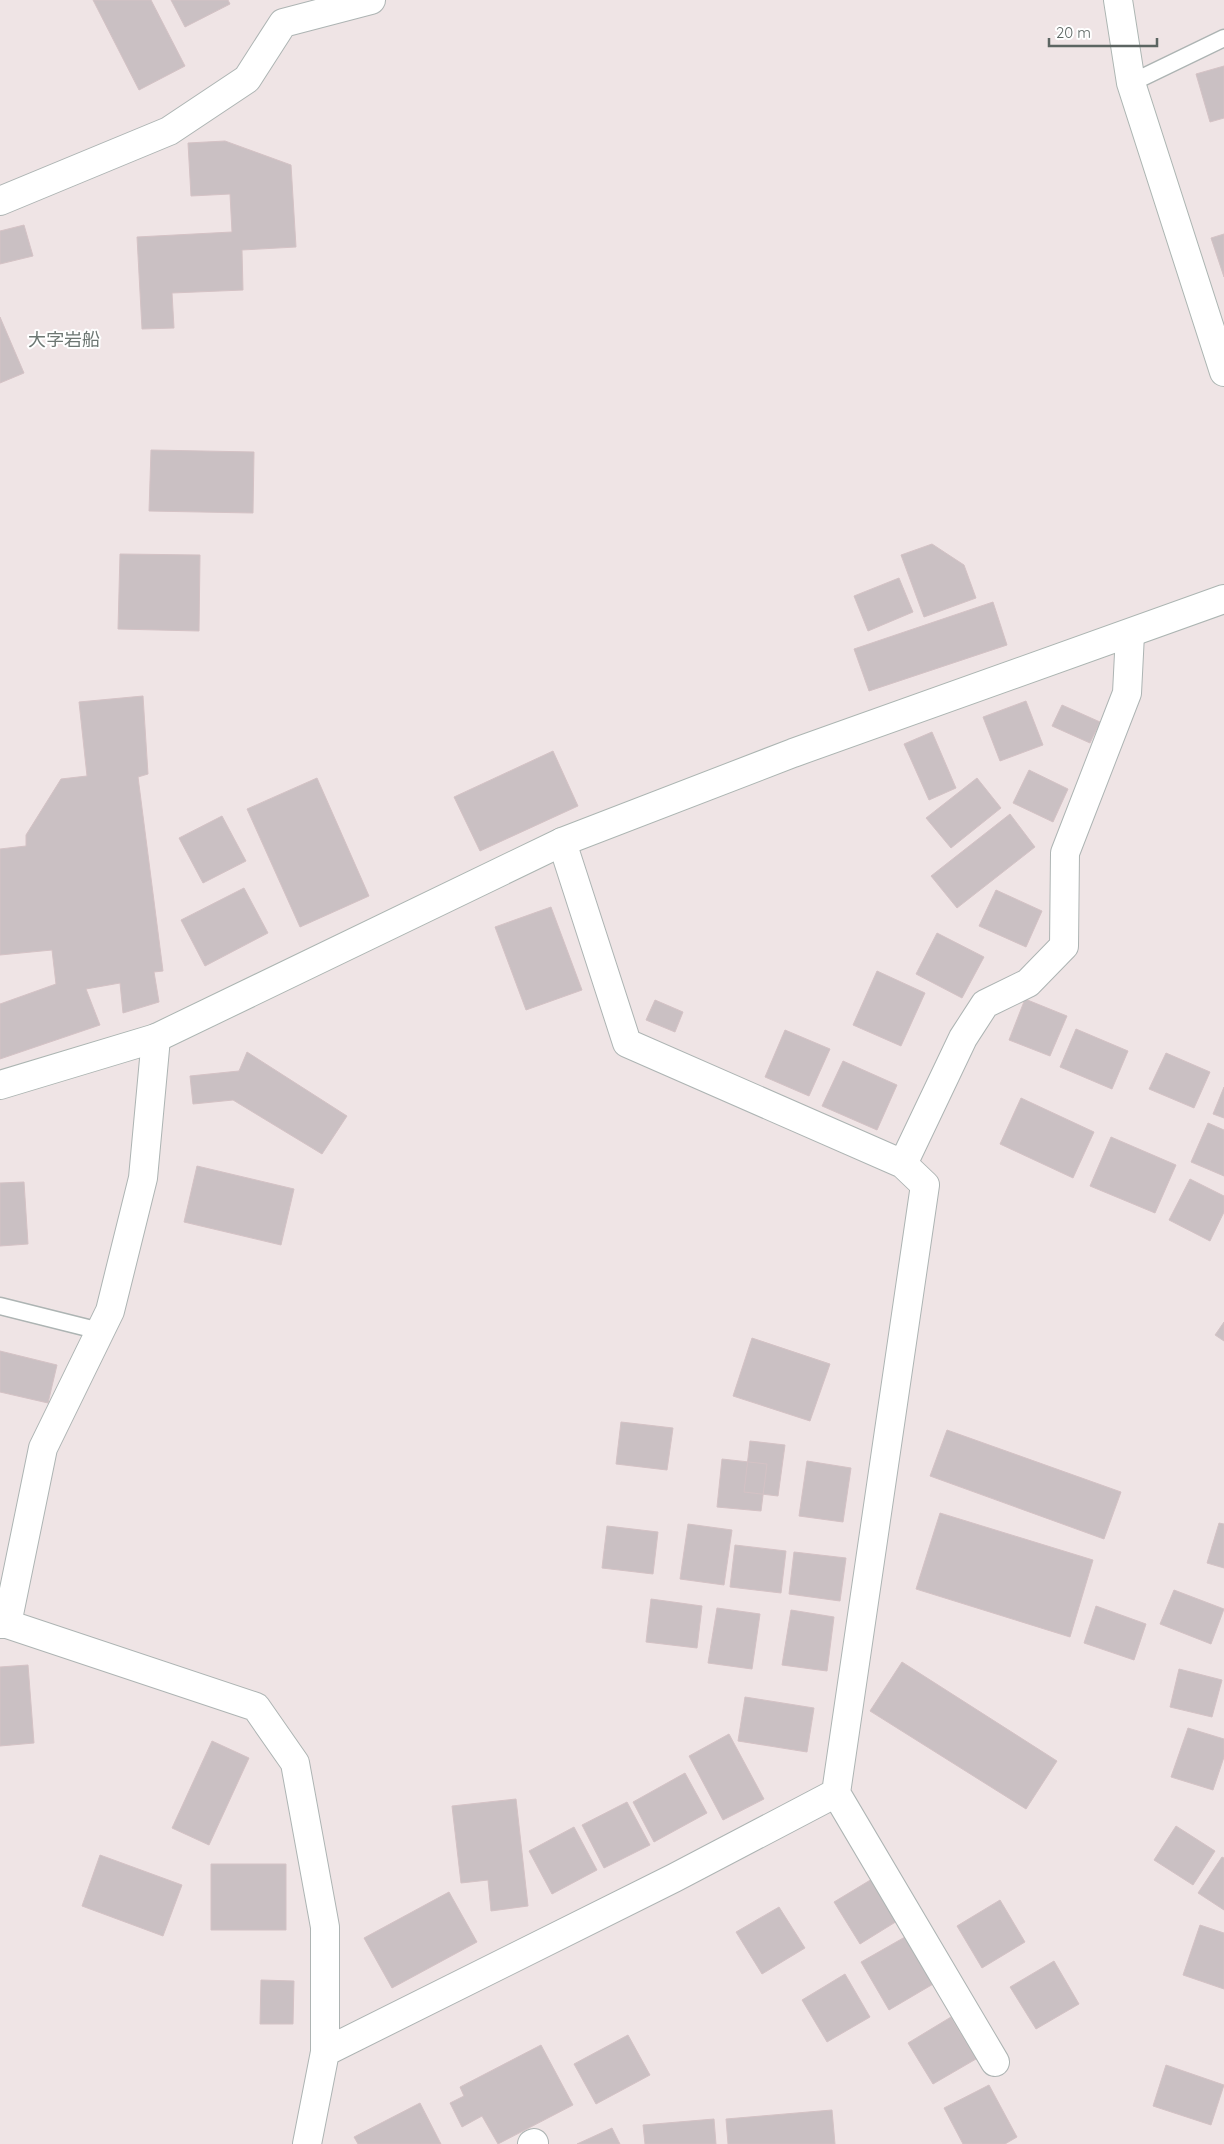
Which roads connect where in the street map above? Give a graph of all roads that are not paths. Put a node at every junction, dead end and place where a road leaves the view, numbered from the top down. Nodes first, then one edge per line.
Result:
1 (371, 0) edge
2 (1118, 0) edge
3 (1224, 38) edge
4 (1131, 83) junction
5 (0, 200) edge
6 (1224, 372) edge
7 (1224, 599) edge
8 (1130, 634) junction
9 (562, 842) junction
10 (156, 1038) junction
11 (0, 1085) edge
12 (903, 1164) junction
13 (0, 1306) edge
14 (100, 1331) junction
15 (4, 1624) edge
16 (836, 1793) junction
17 (325, 2052) junction
18 (995, 2062) dead end
19 (308, 2144) edge

1 - 5 street
2 - 4 street
3 - 4 lane
4 - 6 street
7 - 8 street
8 - 9 street
8 - 12 street
9 - 10 street
9 - 12 street
10 - 11 street
10 - 14 street
12 - 16 street
13 - 14 lane
14 - 15 street
15 - 17 street
16 - 17 street
16 - 18 street
17 - 19 street

